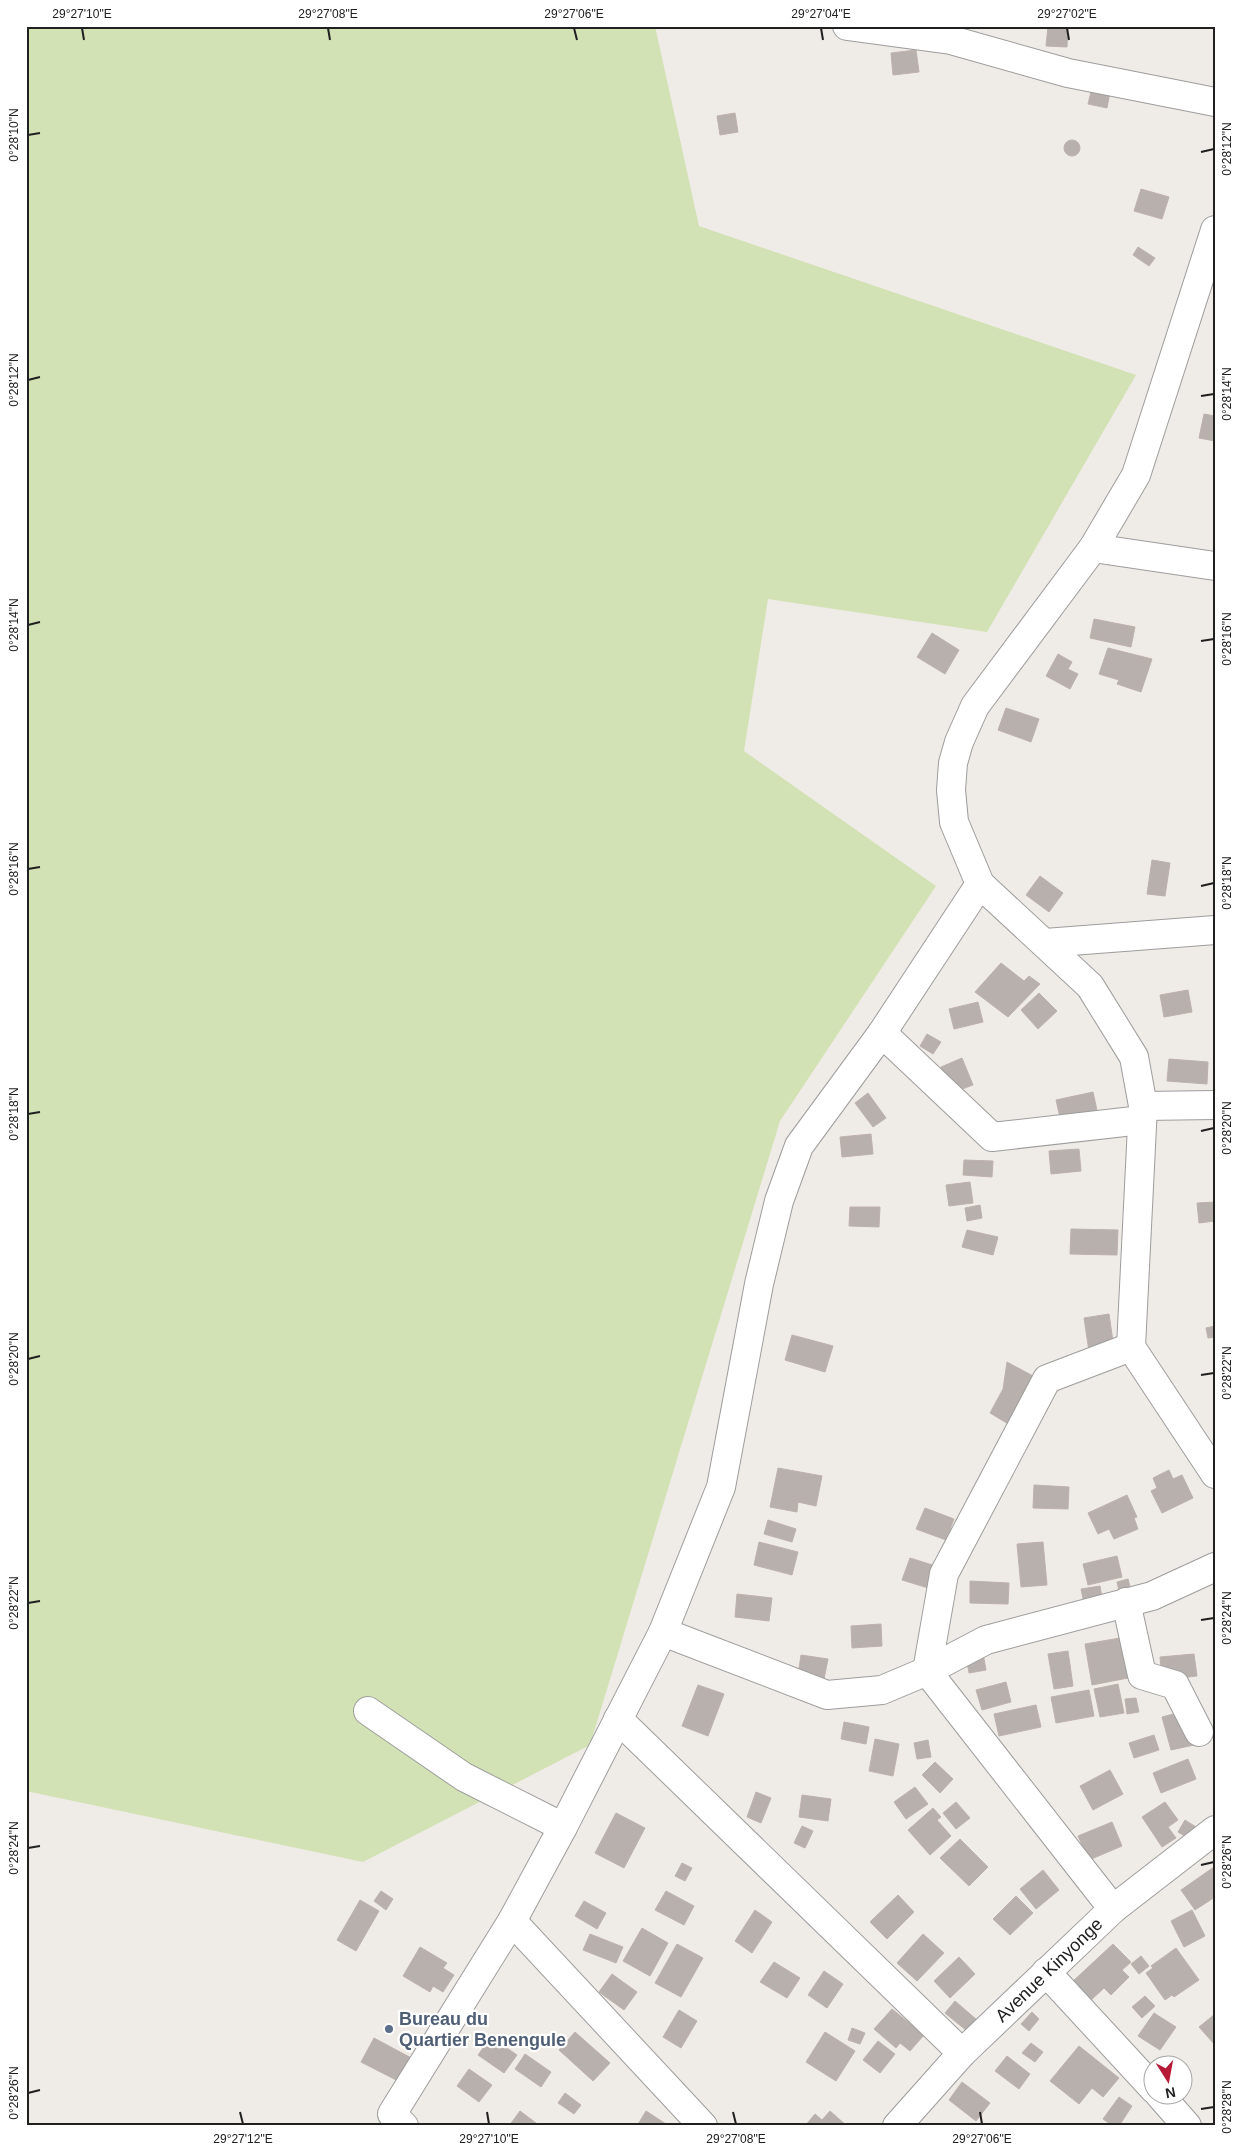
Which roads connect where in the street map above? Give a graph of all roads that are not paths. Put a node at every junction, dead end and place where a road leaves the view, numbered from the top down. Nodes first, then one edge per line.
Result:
1 (847, 26) edge
2 (1215, 102) edge
3 (1215, 230) edge
4 (1092, 548) junction
5 (1215, 566) edge
6 (980, 884) junction
7 (1215, 930) edge
8 (1045, 943) junction
9 (882, 1033) junction
10 (1215, 1105) edge
11 (1142, 1113) junction
12 (1131, 1347) junction
13 (1215, 1474) edge
14 (1215, 1567) edge
15 (1126, 1602) junction
16 (663, 1632) junction
17 (927, 1671) junction
18 (368, 1711) dead end
19 (618, 1719) junction
20 (1200, 1732) dead end
21 (563, 1827) junction
22 (1213, 1834) edge
23 (1113, 1909) junction
24 (512, 1921) junction
25 (1046, 1972) junction
26 (962, 2054) junction
27 (1144, 2078) edge
28 (1167, 2104) edge
29 (404, 2126) edge
30 (702, 2126) edge
31 (897, 2126) edge
32 (1187, 2126) edge

1 - 2 street
3 - 4 street
4 - 5 street
4 - 6 street
6 - 8 street
6 - 9 street
7 - 8 street
8 - 11 street
9 - 11 street
9 - 16 street
10 - 11 street
11 - 12 street
12 - 13 street
12 - 17 street
14 - 15 street
15 - 17 street
15 - 20 street
16 - 17 street
16 - 19 street
17 - 23 street
18 - 21 street
19 - 21 street
19 - 26 street
21 - 24 street
22 - 23 street, Avenue Kinyonge
23 - 25 street, Avenue Kinyonge
24 - 29 street
24 - 30 street
25 - 26 street, Avenue Kinyonge
25 - 27 street
26 - 31 street, Avenue Kinyonge
28 - 32 street

